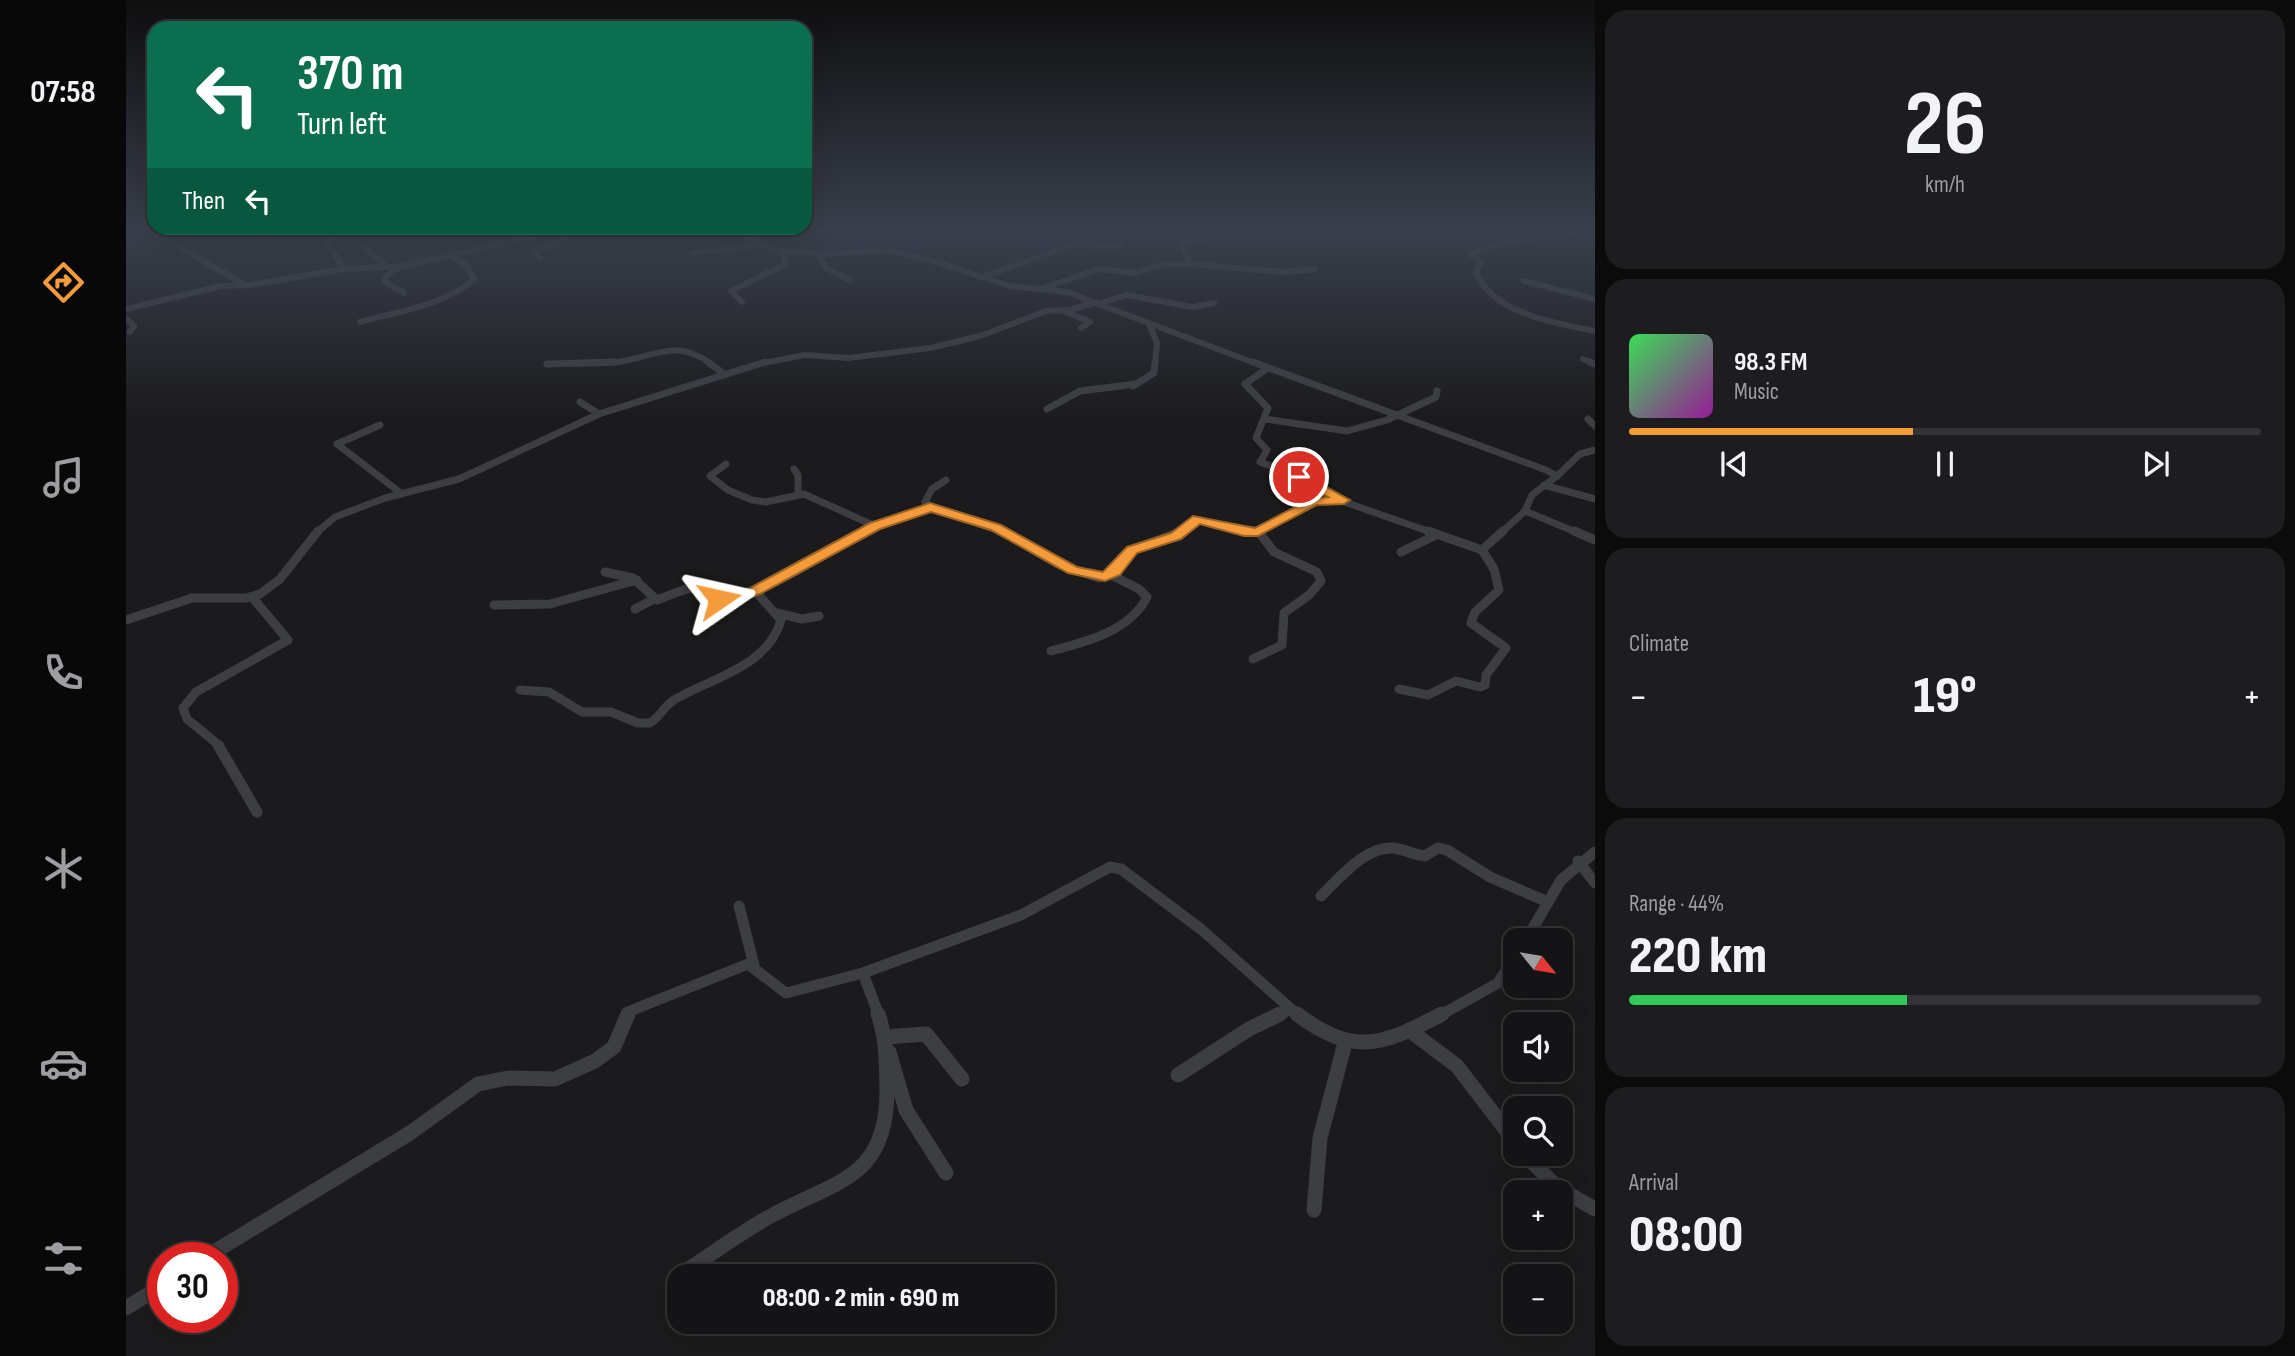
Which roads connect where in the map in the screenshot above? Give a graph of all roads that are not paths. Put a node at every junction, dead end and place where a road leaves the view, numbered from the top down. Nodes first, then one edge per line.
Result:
1 (195, 292) edge
2 (452, 292) edge
3 (733, 292) edge
4 (1065, 292) edge
5 (1488, 292) edge
6 (1568, 292) edge
7 (1595, 299) edge
8 (742, 302) dead end
9 (1099, 302) junction
10 (1214, 303) dead end
11 (126, 309) edge
12 (1063, 311) junction
13 (126, 318) edge
14 (360, 322) dead end
15 (1149, 324) junction
16 (1081, 328) dead end
17 (1595, 331) edge
18 (130, 332) dead end
19 (1583, 359) dead end
20 (547, 364) dead end
21 (1595, 364) edge
22 (1268, 368) junction
23 (724, 374) junction
24 (1136, 384) junction
25 (1124, 391) dead end
26 (1437, 391) dead end
27 (580, 402) dead end
28 (1047, 409) dead end
29 (599, 414) junction
30 (1398, 417) junction
31 (1267, 419) junction
32 (1588, 419) dead end
33 (380, 425) dead end
34 (1595, 426) edge
35 (1595, 442) edge
36 (1592, 451) edge
37 (726, 464) dead end
38 (794, 469) dead end
39 (1557, 476) junction
40 (946, 480) dead end
41 (1544, 485) junction
42 (798, 492) junction
43 (402, 494) junction
44 (347, 496) dead end
45 (1595, 499) edge
46 (1344, 500) junction
47 (930, 507) junction
48 (353, 509) junction
49 (1525, 511) junction
50 (875, 526) junction
51 (1258, 531) junction
52 (1434, 536) junction
53 (1595, 540) edge
54 (1482, 550) junction
55 (1401, 552) dead end
56 (605, 572) dead end
57 (1111, 575) junction
58 (637, 580) junction
59 (755, 591) junction
60 (253, 597) junction
61 (654, 599) junction
62 (494, 605) dead end
63 (635, 609) dead end
64 (777, 613) junction
65 (819, 616) dead end
66 (126, 620) edge
67 (1051, 651) dead end
68 (1253, 659) dead end
69 (520, 690) dead end
70 (1399, 690) dead end
71 (257, 812) dead end
72 (1595, 852) edge
73 (1578, 861) junction
74 (1595, 883) edge
75 (1321, 896) dead end
76 (1548, 902) junction
77 (739, 906) dead end
78 (1533, 928) edge
79 (754, 965) junction
80 (863, 973) junction
81 (1503, 975) edge
82 (1291, 1009) junction
83 (1409, 1030) junction
84 (886, 1041) junction
85 (1345, 1043) junction
86 (1178, 1075) dead end
87 (962, 1079) dead end
88 (1503, 1126) edge
89 (1536, 1166) edge
90 (946, 1173) dead end
91 (1595, 1209) edge
92 (1314, 1210) dead end
93 (230, 1242) edge
94 (696, 1264) edge
95 (147, 1294) edge
96 (126, 1308) edge

1 - 11 street
2 - 14 street
3 - 8 street
4 - 9 street
5 - 17 street
6 - 7 street
9 - 10 street
9 - 12 street
9 - 15 street
12 - 16 street
12 - 23 street
13 - 18 street
15 - 22 street
15 - 24 street
19 - 21 street
20 - 23 street
22 - 30 street
22 - 31 street
23 - 29 street
24 - 25 street
24 - 28 street
26 - 30 street
27 - 29 street
29 - 43 street
30 - 31 street
30 - 39 street
31 - 46 street
32 - 34 street
33 - 43 street
35 - 36 street
36 - 39 street
37 - 42 street
38 - 42 street
39 - 41 street
40 - 47 street
41 - 45 street
41 - 49 street
42 - 50 street
43 - 48 street
44 - 48 street
46 - 51 street
46 - 52 street
47 - 50 street
47 - 57 street
48 - 60 street
49 - 53 street
49 - 54 street
50 - 59 street
51 - 57 street
51 - 68 street
52 - 54 street
52 - 55 street
54 - 70 street
56 - 58 street
57 - 67 street
58 - 61 street
58 - 62 street
59 - 61 street
59 - 64 street
60 - 66 street
60 - 71 street
61 - 63 street
64 - 65 street
64 - 69 street
72 - 73 street
73 - 74 street
73 - 76 street
75 - 76 street
76 - 78 street
77 - 79 street
79 - 80 street
79 - 93 street
80 - 82 street
80 - 84 street
81 - 83 street
82 - 85 street
82 - 86 street
83 - 85 street
83 - 88 street
84 - 87 street
84 - 90 street
84 - 94 street
85 - 92 street
89 - 91 street
95 - 96 street

